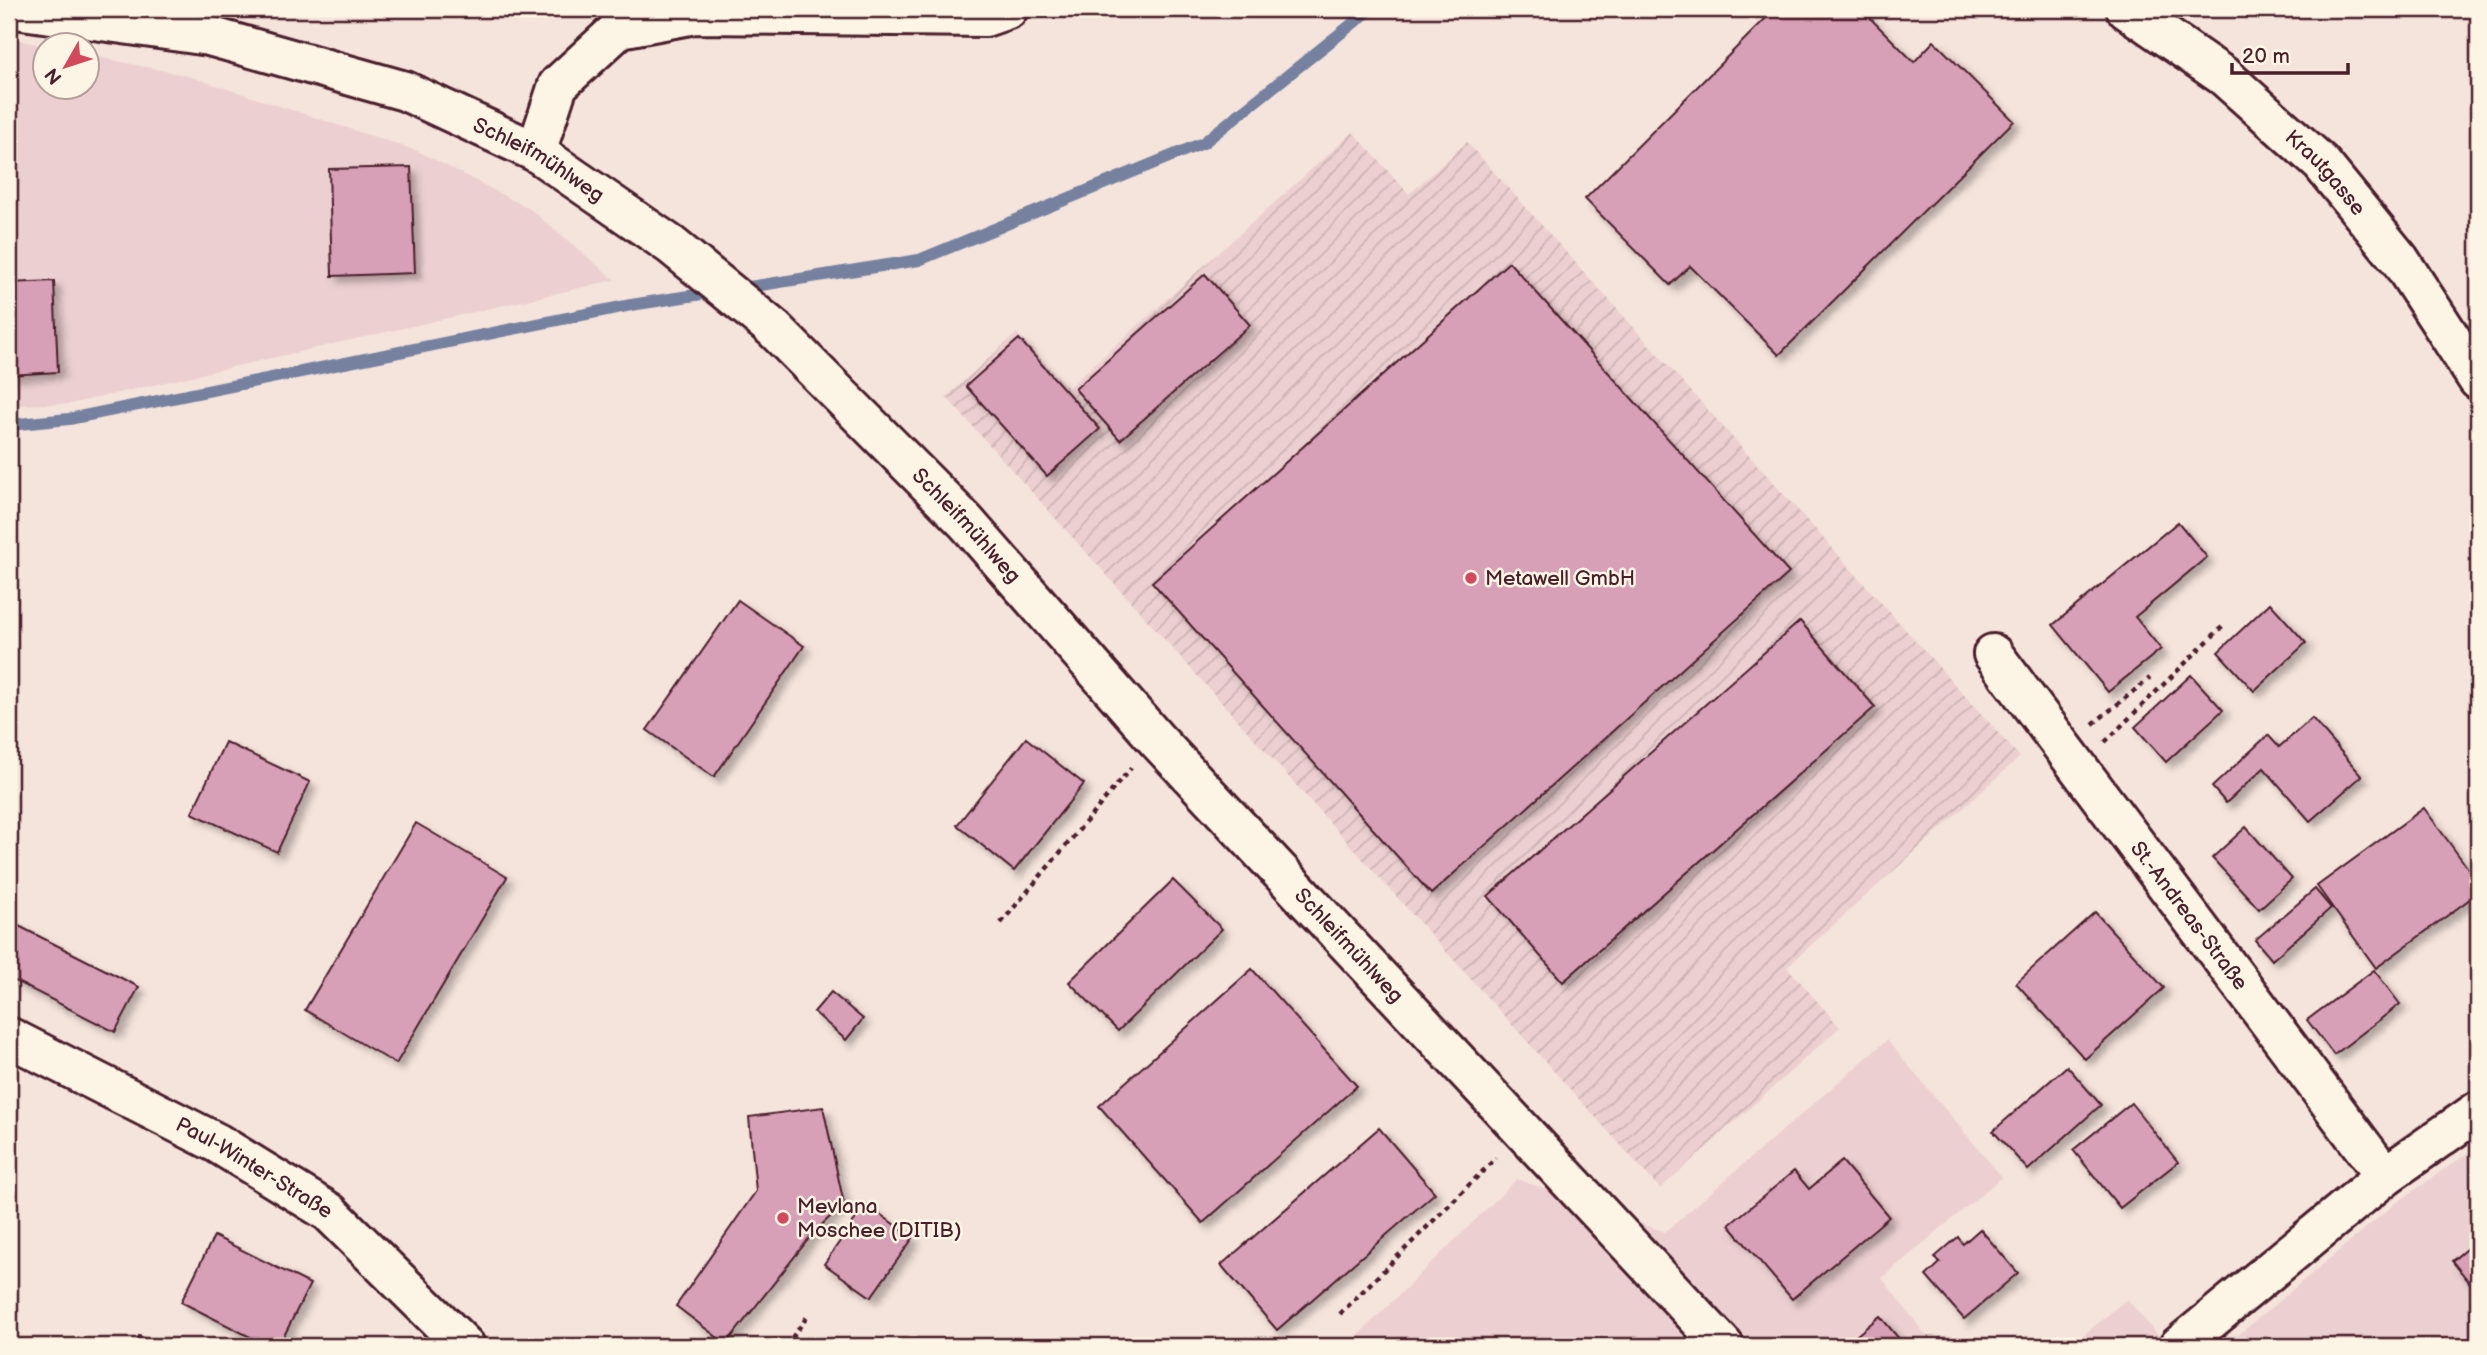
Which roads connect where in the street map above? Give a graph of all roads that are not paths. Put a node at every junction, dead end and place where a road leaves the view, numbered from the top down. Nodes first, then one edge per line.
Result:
1 (15, 9) edge
2 (1008, 9) edge
3 (2126, 9) edge
4 (209, 22) edge
5 (536, 152) junction
6 (2478, 380) edge
7 (1993, 654) dead end
8 (9, 1037) edge
9 (2478, 1111) edge
10 (2385, 1176) junction
11 (465, 1346) edge
12 (1724, 1346) edge
13 (2179, 1346) edge

1 - 4 street, Schleifmühlweg
2 - 5 street
3 - 6 street, Krautgasse
4 - 5 street, Schleifmühlweg
5 - 12 street, Schleifmühlweg
7 - 10 street, St.-Andreas-Straße
8 - 11 street, Paul-Winter-Straße
9 - 10 street
10 - 13 street

